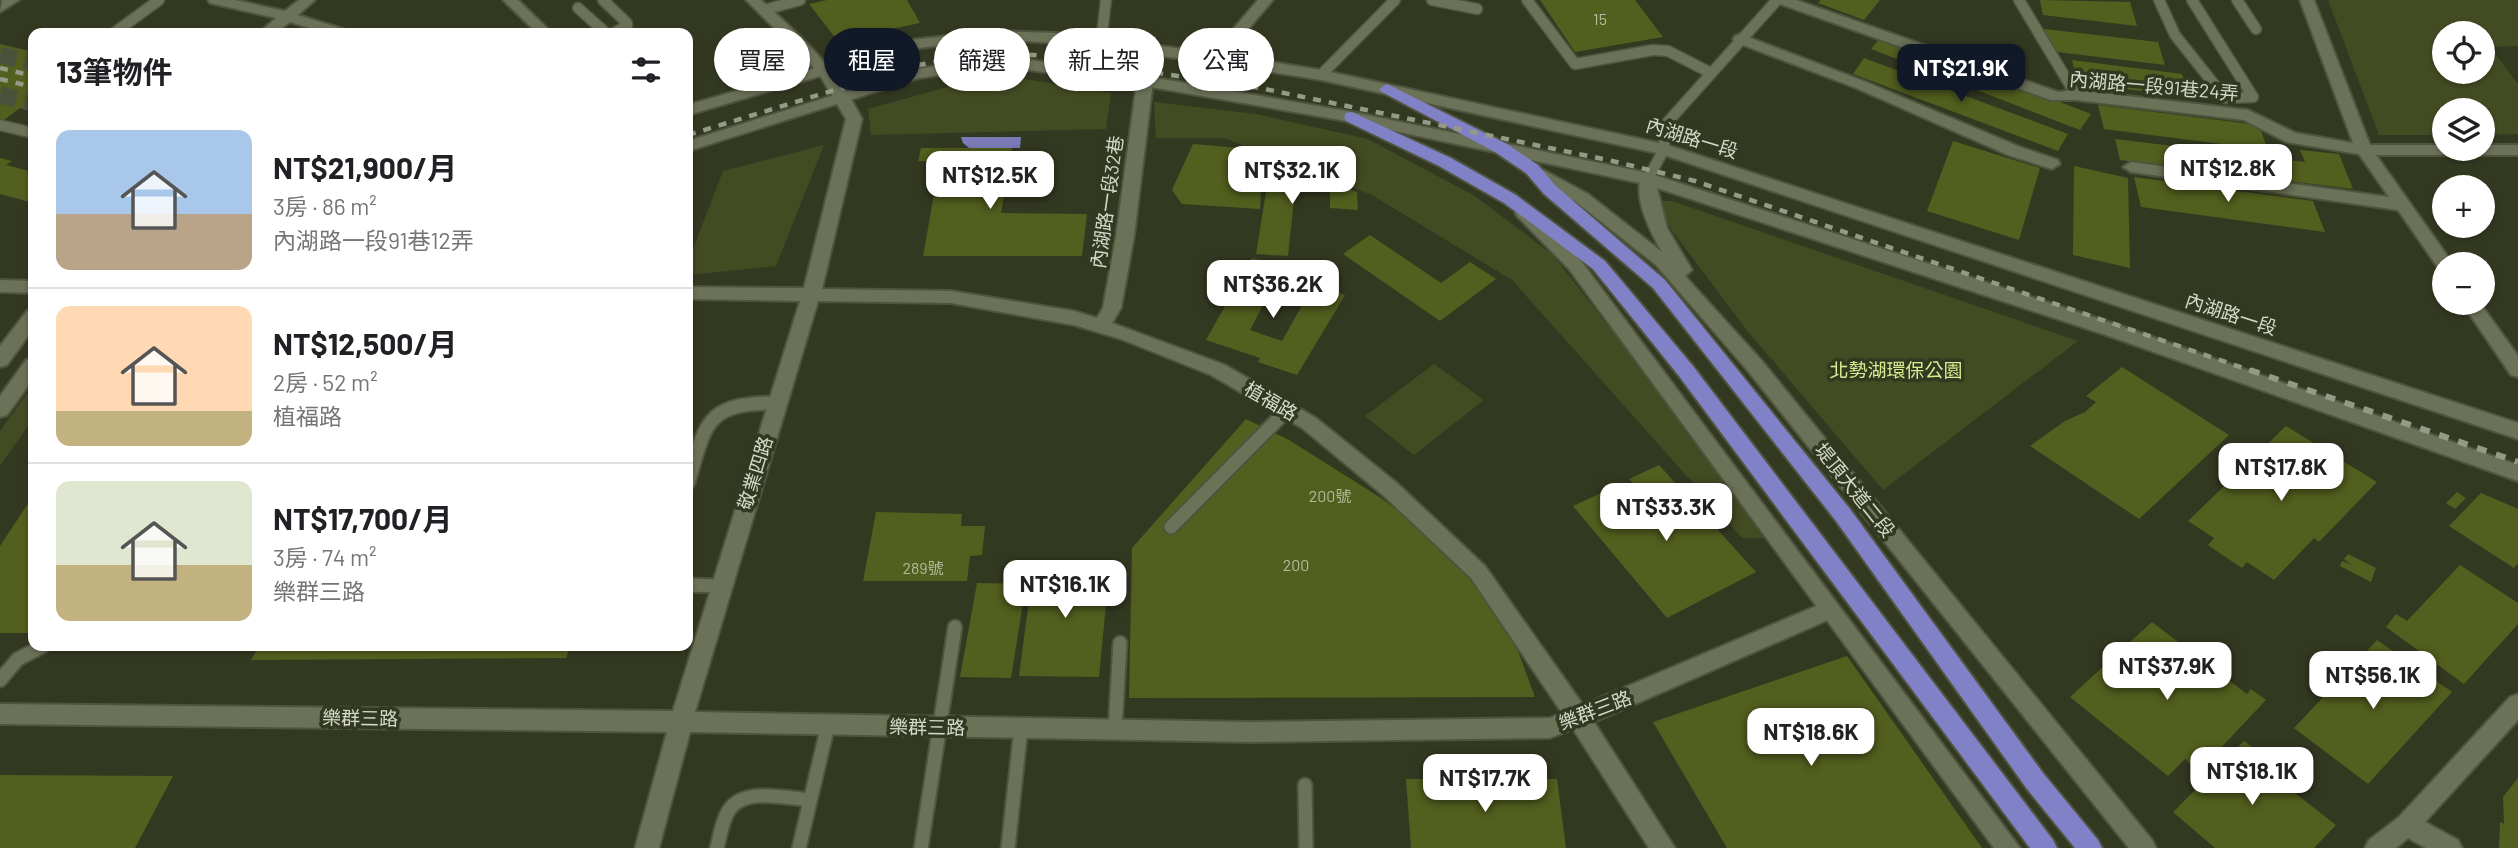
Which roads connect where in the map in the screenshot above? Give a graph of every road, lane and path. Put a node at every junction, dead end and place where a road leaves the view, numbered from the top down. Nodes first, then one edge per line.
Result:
1 (12, 0) edge
2 (159, 0) edge
3 (215, 0) edge
4 (308, 0) edge
5 (510, 0) edge
6 (603, 0) edge
7 (800, 0) edge
8 (1106, 0) edge
9 (1266, 0) edge
10 (1395, 0) edge
11 (1432, 0) edge
12 (1527, 0) edge
13 (1779, 0) edge
14 (2019, 0) edge
15 (2159, 0) edge
16 (2192, 0) edge
17 (2237, 0) edge
18 (2307, 0) edge
19 (758, 5) edge
20 (0, 8) edge
21 (578, 9) dead end
22 (1477, 9) dead end
23 (287, 16) junction
24 (121, 28) edge
25 (272, 28) edge
26 (325, 28) edge
27 (540, 28) edge
28 (600, 28) edge
29 (623, 28) edge
30 (1103, 28) edge
31 (1242, 28) edge
32 (2256, 29) dead end
33 (1044, 37) edge
34 (1740, 39) junction
35 (920, 44) edge
36 (824, 67) edge
37 (1044, 67) edge
38 (1274, 67) edge
39 (824, 70) edge
40 (1711, 73) junction
41 (1321, 75) junction
42 (1164, 84) edge
43 (1387, 89) junction
44 (841, 91) edge
45 (1144, 91) edge
46 (2076, 95) junction
47 (846, 98) junction
48 (693, 109) edge
49 (1352, 117) junction
50 (0, 125) edge
51 (28, 132) edge
52 (693, 144) edge
53 (1501, 148) junction
54 (1664, 149) junction
55 (2364, 150) junction
56 (2518, 150) edge
57 (2052, 164) dead end
58 (2131, 167) dead end
59 (1532, 169) junction
60 (1648, 179) junction
61 (1510, 199) junction
62 (2402, 205) junction
63 (2436, 252) edge
64 (0, 286) edge
65 (28, 287) edge
66 (693, 293) edge
67 (812, 294) junction
68 (2479, 315) edge
69 (28, 323) edge
70 (1101, 327) junction
71 (0, 360) edge
72 (1755, 366) junction
73 (2518, 370) edge
74 (28, 372) edge
75 (776, 403) junction
76 (0, 410) edge
77 (1287, 410) junction
78 (2518, 431) edge
79 (693, 467) edge
80 (2518, 473) edge
81 (1171, 527) dead end
82 (693, 585) edge
83 (722, 586) junction
84 (1829, 610) junction
85 (954, 627) dead end
86 (1120, 643) dead end
87 (29, 651) edge
88 (0, 680) edge
89 (2518, 704) edge
90 (0, 714) edge
91 (1577, 718) junction
92 (682, 722) junction
93 (828, 726) junction
94 (937, 727) junction
95 (1021, 729) junction
96 (1115, 730) junction
97 (1304, 785) dead end
98 (810, 800) junction
99 (2407, 825) junction
100 (647, 848) edge
101 (717, 848) edge
102 (799, 848) edge
103 (921, 848) edge
104 (1008, 848) edge
105 (1306, 848) edge
106 (1664, 848) edge
107 (2008, 848) edge
108 (2045, 848) edge
109 (2090, 848) edge
110 (2144, 848) edge
111 (2377, 848) edge
112 (2449, 848) edge

1 - 20 street
2 - 24 lane
3 - 23 street
4 - 23 street
5 - 27 street
6 - 29 lane
7 - 19 lane
8 - 30 lane
9 - 31 street
10 - 41 lane
11 - 22 lane
12 - 40 lane
13 - 34 lane
13 - 46 street, 內湖路一段91巷24弄
14 - 46 lane
15 - 16 lane
17 - 32 lane
18 - 55 street
19 - 36 street
21 - 28 lane
23 - 25 street
23 - 26 street
33 - 35 street, 內湖路一段
34 - 40 lane
34 - 57 street
37 - 47 street
38 - 41 street, 內湖路一段
39 - 48 street, 內湖路一段
40 - 54 lane
41 - 43 street, 內湖路一段
42 - 49 street
43 - 53 highway, 堤頂大道二段
43 - 54 street, 內湖路一段
44 - 47 street
45 - 70 street, 內湖路一段32巷
46 - 55 street, 內湖路一段91巷24弄
47 - 52 street
47 - 67 street, 敬業四路
49 - 53 street
49 - 61 highway
50 - 51 lane
53 - 59 highway, 堤頂大道二段
53 - 60 street
54 - 60 lane
54 - 78 street, 內湖路一段
55 - 56 street, 內湖路一段91巷24弄
55 - 62 street
58 - 62 street
59 - 72 street, 堤頂大道二段
59 - 109 highway, 堤頂大道二段
60 - 72 street
60 - 80 street
61 - 84 street
61 - 108 highway
62 - 63 street
64 - 65 street
66 - 67 street, 植福路
67 - 70 street, 植福路
67 - 75 street, 敬業四路
68 - 73 street
69 - 71 street
70 - 77 street, 植福路
72 - 110 street, 堤頂大道二段
74 - 76 street
75 - 79 lane
75 - 83 street, 敬業四路
77 - 81 lane
77 - 91 street, 植福路
82 - 83 lane
83 - 92 street, 敬業四路
84 - 91 street, 樂群三路
84 - 107 street
85 - 94 lane
86 - 96 lane
87 - 88 lane
89 - 99 street
90 - 92 street, 樂群三路
91 - 96 street, 樂群三路
91 - 106 street, 植福路
92 - 93 street, 樂群三路
92 - 100 street, 敬業四路
93 - 94 street, 樂群三路
93 - 98 lane
94 - 95 street, 樂群三路
94 - 103 lane
95 - 96 street, 樂群三路
95 - 104 lane
97 - 105 lane
98 - 101 lane
98 - 102 lane
99 - 111 street
99 - 112 street

